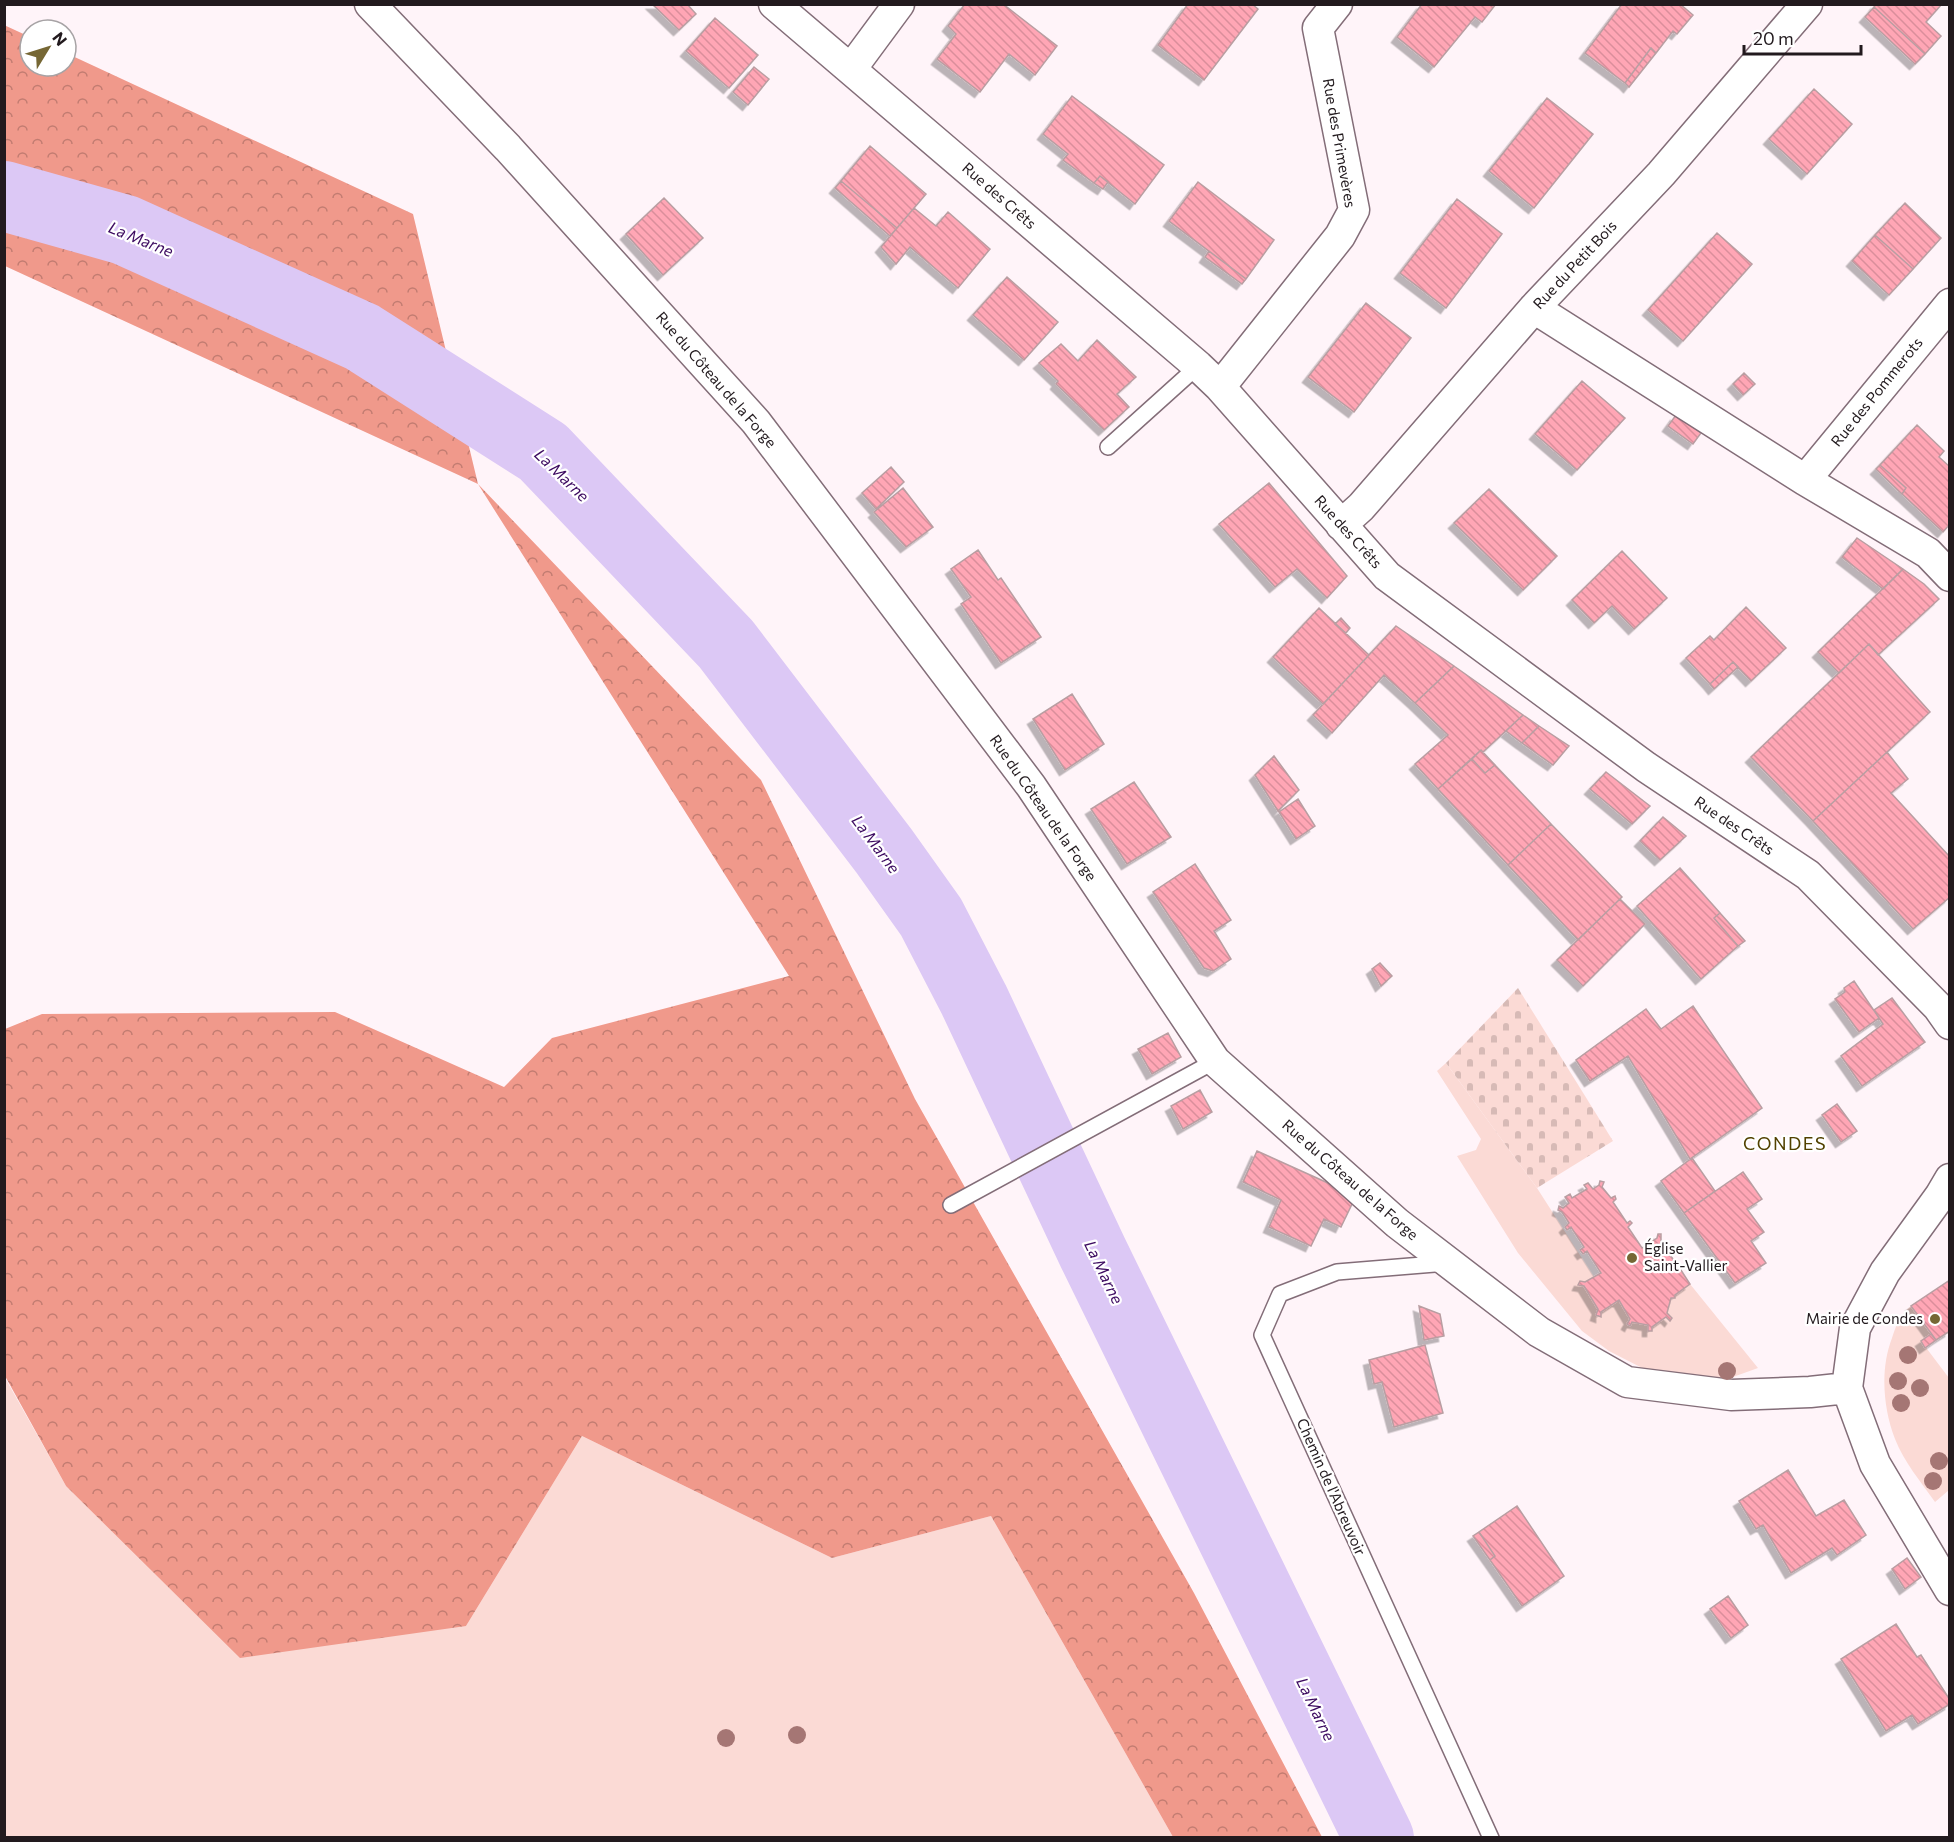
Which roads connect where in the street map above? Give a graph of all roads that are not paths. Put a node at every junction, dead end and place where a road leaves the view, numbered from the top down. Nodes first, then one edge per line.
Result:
1 (369, 4) edge
2 (774, 4) edge
3 (899, 4) edge
4 (1337, 4) edge
5 (1807, 4) edge
6 (851, 69) junction
7 (1950, 304) edge
8 (1534, 308) junction
9 (1198, 366) junction
10 (1220, 387) junction
11 (1108, 447) dead end
12 (1804, 480) junction
13 (1341, 525) junction
14 (1950, 576) edge
15 (1950, 1024) edge
16 (1215, 1061) junction
17 (1950, 1179) edge
18 (951, 1205) dead end
19 (1449, 1263) junction
20 (1847, 1388) junction
21 (1950, 1590) edge
22 (1491, 1838) edge

1 - 16 street, Rue du Côteau de la Forge
2 - 6 street, Rue des Crêts
3 - 6 street
4 - 10 street, Rue des Primevères
5 - 8 street, Rue du Petit Bois
6 - 9 street, Rue des Crêts
7 - 12 street, Rue des Pommerots
8 - 12 street
8 - 13 street, Rue du Petit Bois
9 - 10 street, Rue des Crêts
9 - 11 lane
10 - 13 street, Rue des Crêts
12 - 14 street
13 - 15 street, Rue des Crêts
16 - 18 lane
16 - 19 street, Rue du Côteau de la Forge
17 - 20 street
19 - 20 street, Rue du Côteau de la Forge
19 - 22 lane, Chemin de l'Abreuvoir
20 - 21 street

